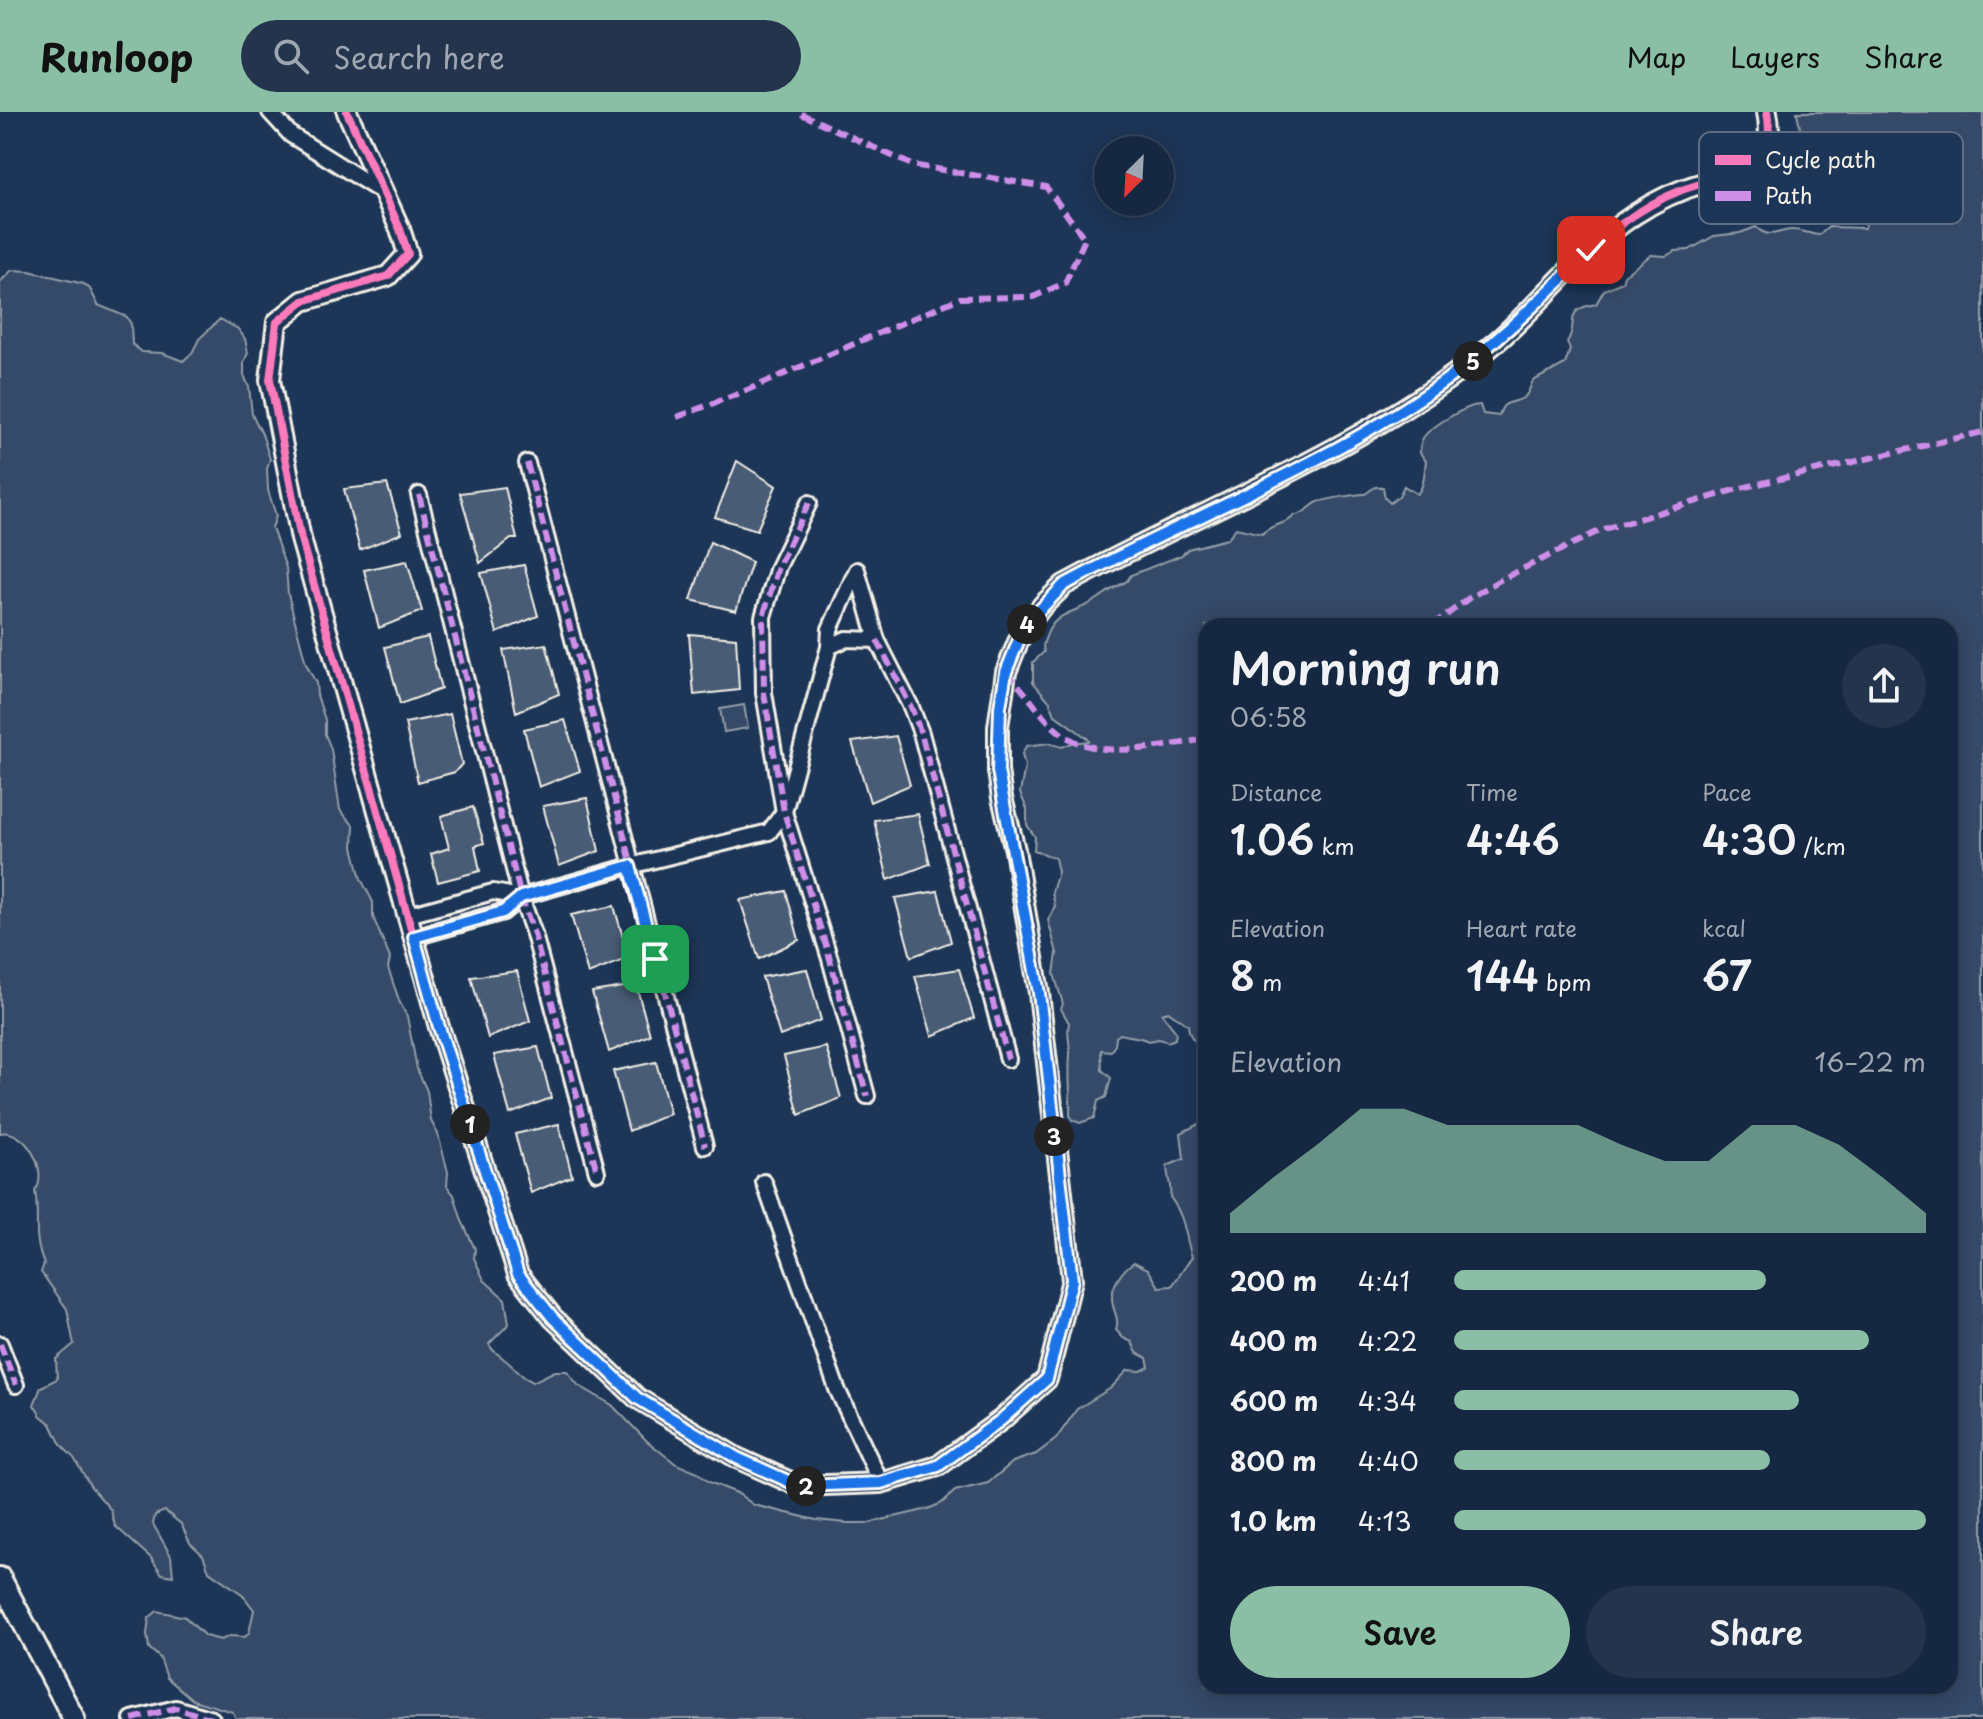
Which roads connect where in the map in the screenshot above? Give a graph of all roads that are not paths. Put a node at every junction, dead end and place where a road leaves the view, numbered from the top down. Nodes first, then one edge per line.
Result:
1 (270, 112) edge
2 (347, 112) edge
3 (1767, 112) edge
4 (1769, 132) edge
5 (1699, 184) edge
6 (382, 192) junction
7 (527, 463) dead end
8 (419, 495) dead end
9 (809, 503) dead end
10 (877, 640) junction
11 (829, 647) junction
12 (784, 812) junction
13 (630, 866) junction
14 (521, 897) junction
15 (408, 915) junction
16 (414, 937) junction
17 (1008, 1059) dead end
18 (867, 1096) dead end
19 (705, 1146) dead end
20 (597, 1172) dead end
21 (764, 1182) dead end
22 (0, 1344) edge
23 (16, 1385) dead end
24 (881, 1483) junction
25 (0, 1578) edge
26 (74, 1719) edge
27 (132, 1719) edge
28 (212, 1719) edge

1 - 6 street
2 - 6 street
3 - 4 street
5 - 24 street
6 - 15 street
7 - 13 street
8 - 14 street
9 - 12 street
10 - 11 street
10 - 11 street
10 - 17 street
11 - 12 street
12 - 13 street
12 - 18 street
13 - 14 street
13 - 19 street
14 - 15 street
14 - 16 street
14 - 20 street
15 - 16 street
16 - 24 street
21 - 24 street
22 - 23 street
25 - 26 main road
27 - 28 street

